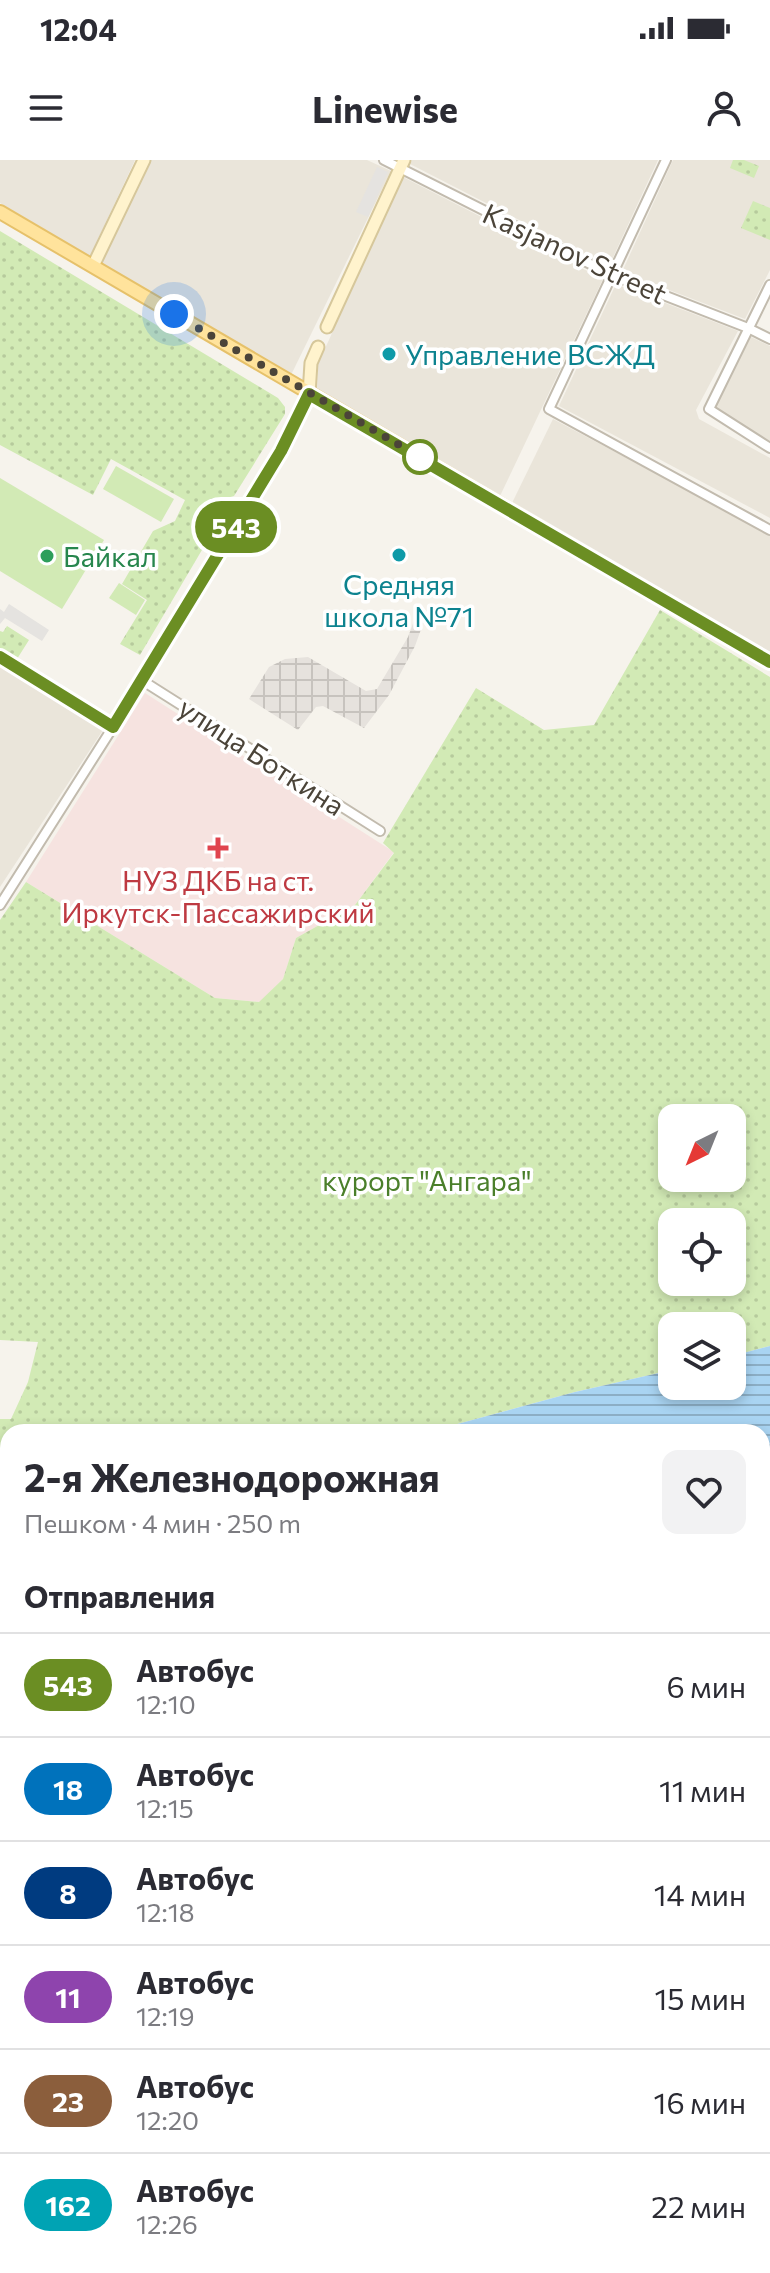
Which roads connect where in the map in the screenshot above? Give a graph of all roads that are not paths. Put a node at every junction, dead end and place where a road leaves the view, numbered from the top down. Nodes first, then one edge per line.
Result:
1 (144, 160) edge
2 (384, 160) edge
3 (666, 160) edge
4 (402, 164) edge
5 (0, 212) edge
6 (93, 266) junction
7 (612, 275) junction
8 (770, 285) edge
9 (327, 327) dead end
10 (748, 328) junction
11 (770, 339) edge
12 (318, 347) dead end
13 (309, 394) junction
14 (770, 448) edge
15 (770, 530) edge
16 (0, 657) edge
17 (770, 662) edge
18 (143, 681) junction
19 (113, 727) junction
20 (380, 831) dead end
21 (0, 905) edge

1 - 6 main road
2 - 4 street, Kasjanov Street
3 - 7 street
4 - 7 street, Kasjanov Street
4 - 9 main road
5 - 6 main road
6 - 13 main road
7 - 10 street, Kasjanov Street
7 - 15 street
8 - 10 street
10 - 11 street, Kasjanov Street
10 - 14 street
12 - 13 main road
13 - 17 main road
13 - 18 main road
16 - 19 main road
18 - 19 main road
18 - 20 street, улица Боткина
19 - 21 street

